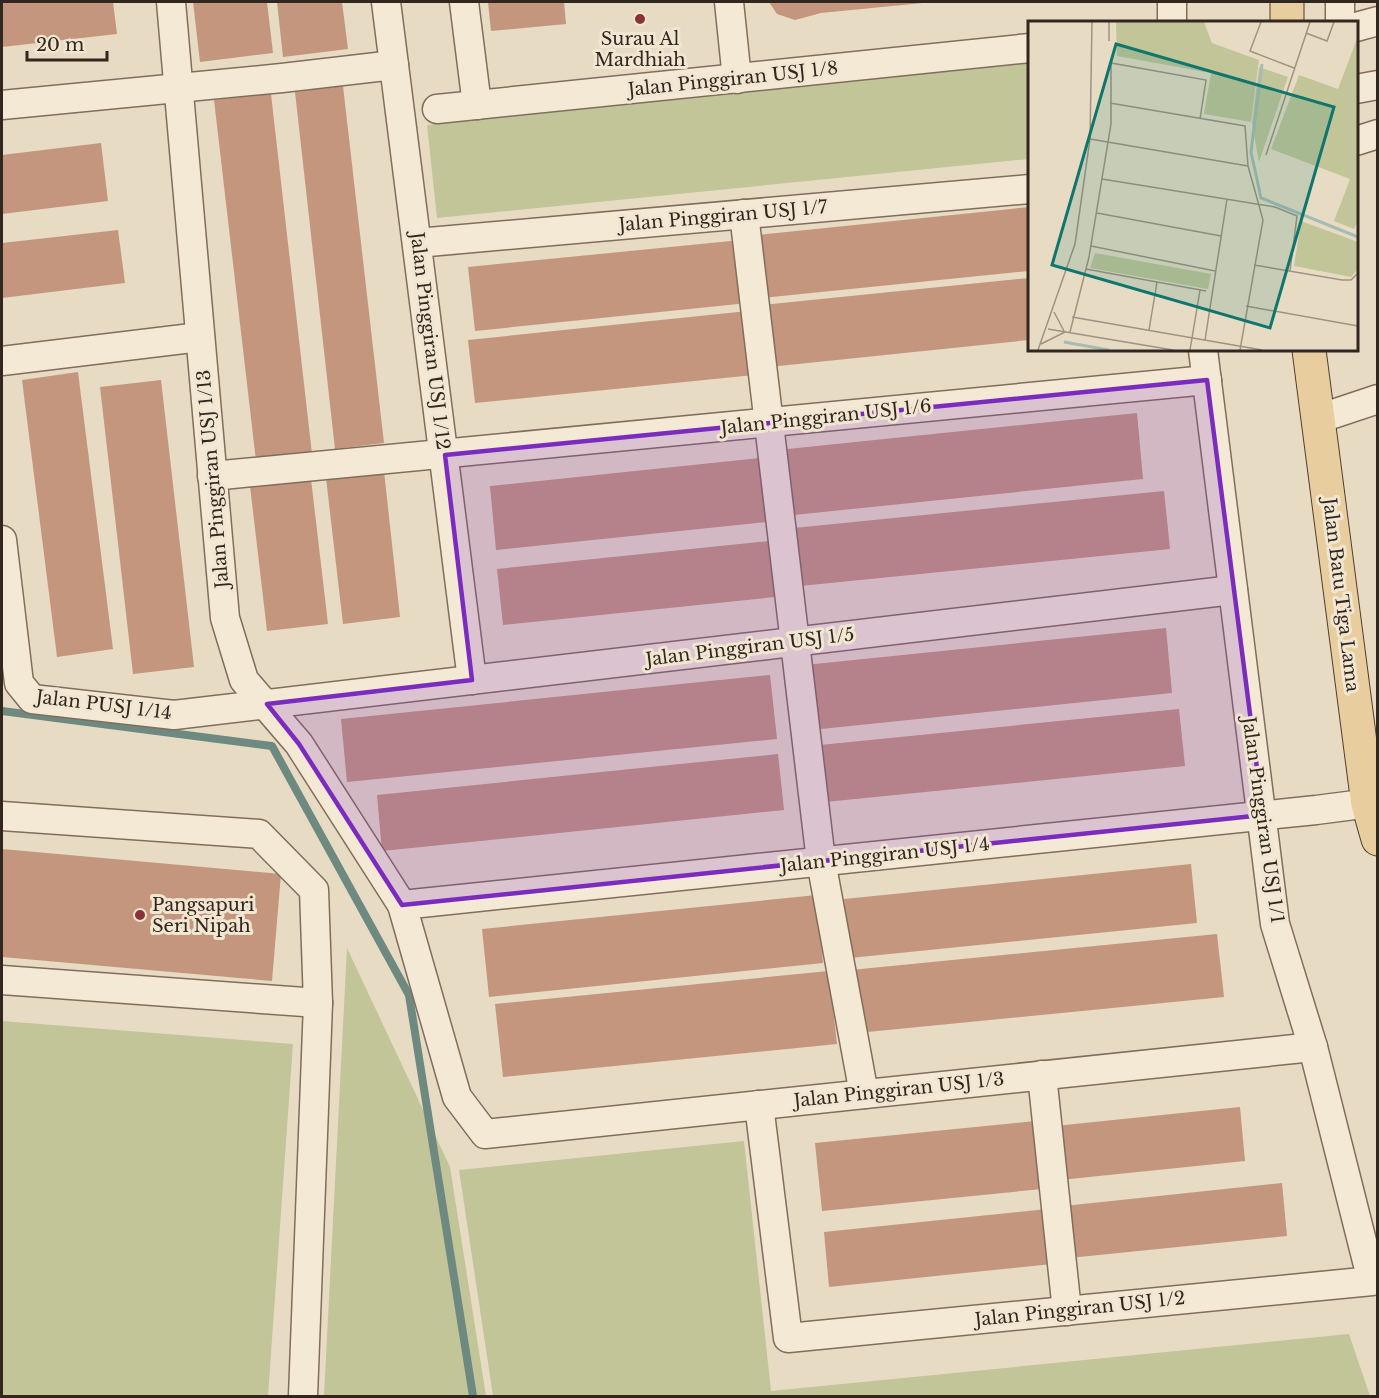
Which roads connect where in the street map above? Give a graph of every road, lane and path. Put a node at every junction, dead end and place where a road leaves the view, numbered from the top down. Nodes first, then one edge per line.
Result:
1 (171, 2) edge
2 (386, 2) edge
3 (464, 2) edge
4 (729, 2) edge
5 (1172, 2) edge
6 (1287, 2) edge
7 (1340, 2) edge
8 (1172, 21) edge
9 (1287, 21) edge
10 (1340, 21) edge
11 (1377, 21) edge
12 (1358, 26) edge
13 (1028, 48) edge
14 (394, 65) junction
15 (736, 79) junction
16 (1377, 85) edge
17 (179, 88) junction
18 (1358, 89) edge
19 (2, 105) edge
20 (477, 105) junction
21 (437, 109) dead end
22 (1377, 134) edge
23 (1358, 140) edge
24 (1028, 189) edge
25 (744, 214) junction
26 (417, 243) junction
27 (200, 337) junction
28 (1203, 351) edge
29 (1309, 351) edge
30 (2, 361) edge
31 (1206, 380) junction
32 (1377, 399) edge
33 (1318, 419) junction
34 (769, 423) junction
35 (445, 455) junction
36 (212, 476) junction
37 (2, 540) edge
38 (1233, 590) junction
39 (794, 642) junction
40 (472, 680) junction
41 (267, 704) junction
42 (1373, 803) edge
43 (1263, 815) junction
44 (2, 816) edge
45 (1377, 839) edge
46 (821, 861) junction
47 (402, 905) junction
48 (2, 980) edge
49 (318, 1003) junction
50 (1313, 1047) junction
51 (1042, 1076) junction
52 (864, 1094) junction
53 (759, 1105) junction
54 (485, 1134) joint
55 (1372, 1281) joint
56 (1067, 1311) junction
57 (303, 1396) edge

1 - 17 street, Jalan Pinggiran USJ 1/13
2 - 14 street, Jalan Pinggiran USJ 1/12
3 - 20 street
4 - 15 street
5 - 8 street
6 - 9 main road
7 - 10 street
11 - 12 street
13 - 15 street, Jalan Pinggiran USJ 1/8
14 - 17 street
14 - 26 street, Jalan Pinggiran USJ 1/12
15 - 20 street, Jalan Pinggiran USJ 1/8
16 - 18 street
17 - 19 street
17 - 27 street, Jalan Pinggiran USJ 1/13
20 - 21 street, Jalan Pinggiran USJ 1/8
22 - 23 street
24 - 25 street, Jalan Pinggiran USJ 1/7
25 - 26 street, Jalan Pinggiran USJ 1/7
25 - 34 street
26 - 35 street, Jalan Pinggiran USJ 1/12
27 - 30 street
27 - 36 street, Jalan Pinggiran USJ 1/13
28 - 31 street, Jalan Pinggiran USJ 1/1
29 - 33 main road, Jalan Batu Tiga Lama
31 - 34 street, Jalan Pinggiran USJ 1/6
31 - 38 street, Jalan Pinggiran USJ 1/1
32 - 33 street
33 - 42 main road, Jalan Batu Tiga Lama
34 - 35 street, Jalan Pinggiran USJ 1/6
34 - 39 street
35 - 36 street, Jalan Pinggiran USJ 1/6
35 - 40 street, Jalan Pinggiran USJ 1/12
36 - 41 street, Jalan Pinggiran USJ 1/13
37 - 41 street, Jalan PUSJ 1/14
38 - 39 street, Jalan Pinggiran USJ 1/5
38 - 43 street, Jalan Pinggiran USJ 1/1
39 - 40 street, Jalan Pinggiran USJ 1/5
39 - 46 street
40 - 41 street, Jalan Pinggiran USJ 1/5
41 - 47 street, Jalan Pinggiran USJ 1/13
42 - 43 street, Jalan Pinggiran USJ 1/4
42 - 45 main road, Jalan Batu Tiga Lama
43 - 46 street, Jalan Pinggiran USJ 1/4
43 - 50 street, Jalan Pinggiran USJ 1/1
44 - 49 street
46 - 47 street, Jalan Pinggiran USJ 1/4
46 - 52 street
47 - 54 street, Jalan Pinggiran USJ 1/13
48 - 49 street
49 - 57 street
50 - 51 street, Jalan Pinggiran USJ 1/3
50 - 55 street, Jalan Pinggiran USJ 1/1
51 - 52 street, Jalan Pinggiran USJ 1/3
51 - 56 street
52 - 53 street, Jalan Pinggiran USJ 1/3
53 - 54 street, Jalan Pinggiran USJ 1/3
53 - 56 street, Jalan Pinggiran USJ 1/2
55 - 56 street, Jalan Pinggiran USJ 1/2

